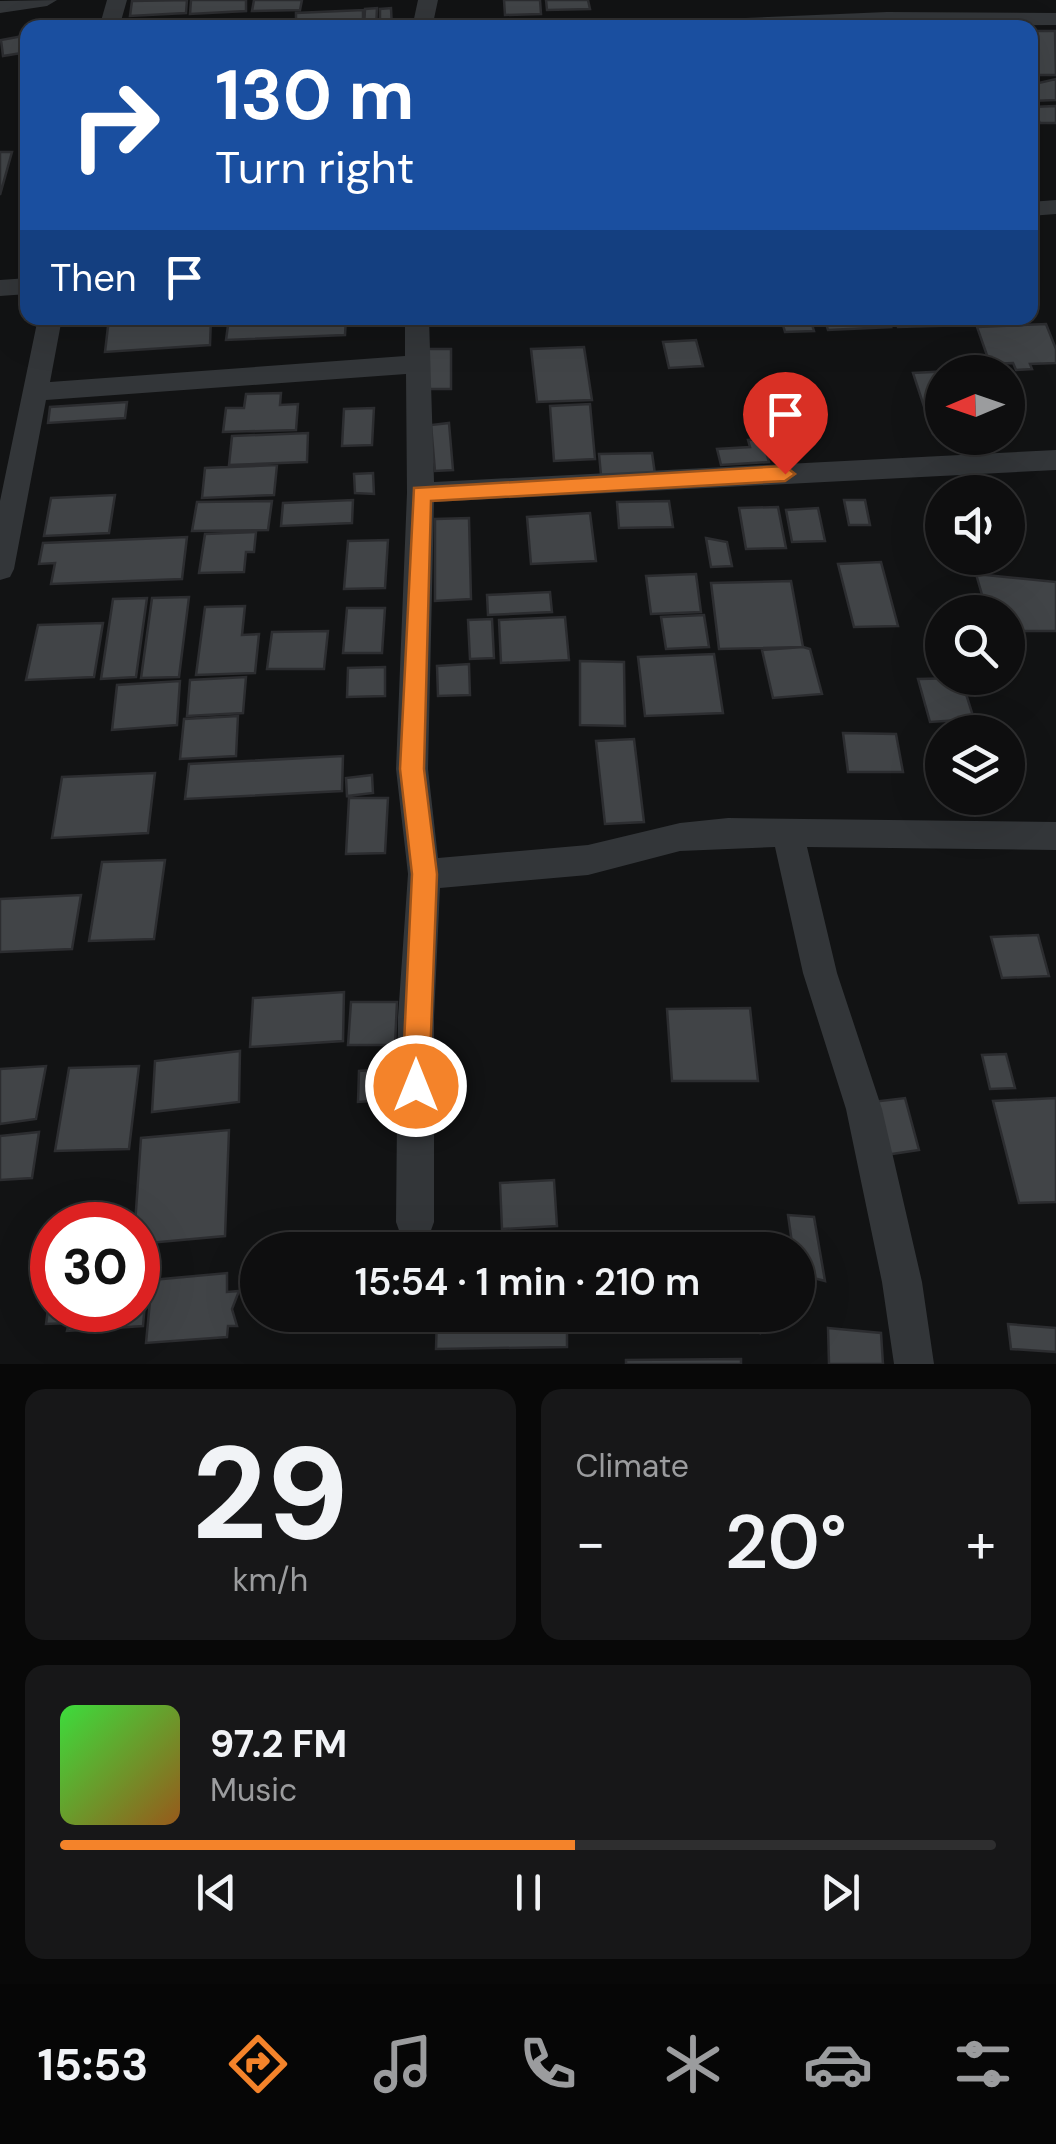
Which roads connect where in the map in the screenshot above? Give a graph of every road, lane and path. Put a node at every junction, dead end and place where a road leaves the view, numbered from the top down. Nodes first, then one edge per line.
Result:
1 (47, 0) edge
2 (0, 7) edge
3 (1056, 19) edge
4 (829, 20) edge
5 (49, 325) edge
6 (417, 325) edge
7 (417, 364) junction
8 (38, 392) junction
9 (1056, 460) edge
10 (421, 494) junction
11 (0, 568) edge
12 (788, 834) junction
13 (1056, 836) edge
14 (424, 874) junction
15 (415, 1222) dead end
16 (914, 1364) edge

1 - 2 street
3 - 4 street
5 - 8 street
6 - 7 street
7 - 8 street
7 - 10 street
8 - 11 street
9 - 10 street
10 - 14 street
12 - 13 street
12 - 14 street
12 - 16 street
14 - 15 street

